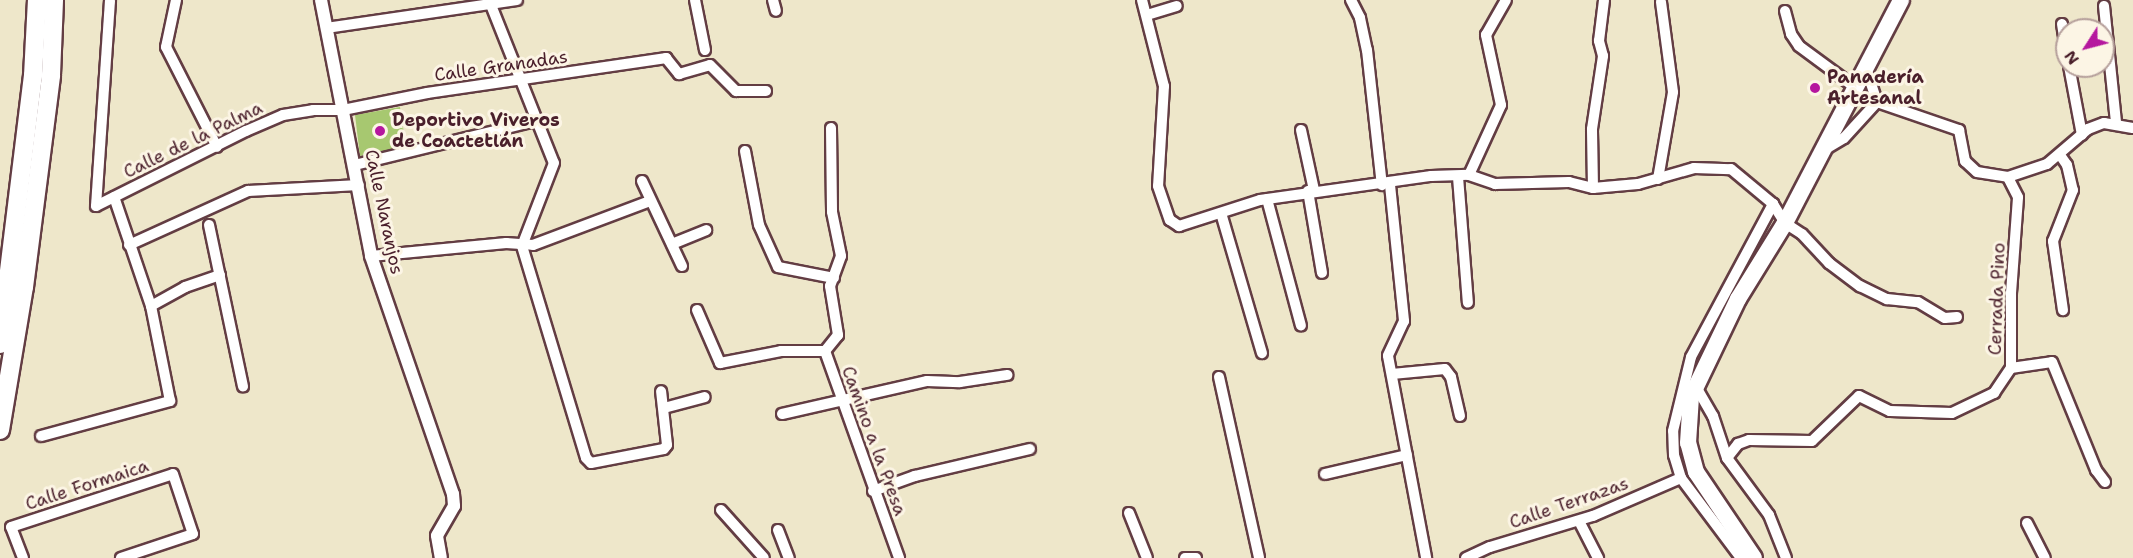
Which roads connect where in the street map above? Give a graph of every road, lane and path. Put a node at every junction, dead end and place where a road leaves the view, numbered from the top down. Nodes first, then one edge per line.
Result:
1 (36, 0) edge
2 (53, 0) edge
3 (110, 0) edge
4 (176, 0) edge
5 (321, 0) edge
6 (517, 0) edge
7 (695, 0) edge
8 (1143, 0) edge
9 (1352, 0) edge
10 (1506, 0) edge
11 (1604, 0) edge
12 (1901, 0) edge
13 (489, 1) edge
14 (1661, 2) dead end
15 (1177, 6) dead end
16 (2104, 6) dead end
17 (1785, 11) dead end
18 (1147, 15) junction
19 (326, 28) junction
20 (705, 50) dead end
21 (1866, 68) junction
22 (2071, 78) edge
23 (519, 81) junction
24 (1856, 88) junction
25 (766, 91) dead end
26 (1877, 102) junction
27 (343, 110) junction
28 (535, 121) junction
29 (2116, 123) junction
30 (831, 128) dead end
31 (2133, 128) edge
32 (1301, 130) dead end
33 (2082, 135) junction
34 (217, 147) junction
35 (1824, 150) junction
36 (745, 151) dead end
37 (2060, 154) junction
38 (355, 165) junction
39 (1464, 176) junction
40 (2008, 177) junction
41 (1658, 179) junction
42 (642, 181) dead end
43 (359, 185) junction
44 (1386, 185) junction
45 (1593, 188) junction
46 (1311, 191) junction
47 (114, 197) junction
48 (1268, 199) junction
49 (650, 201) junction
50 (1773, 204) junction
51 (1221, 213) junction
52 (1785, 223) junction
53 (209, 225) dead end
54 (706, 230) dead end
55 (672, 244) junction
56 (129, 245) junction
57 (522, 246) junction
58 (371, 256) junction
59 (682, 266) dead end
60 (1322, 273) dead end
61 (220, 275) junction
62 (834, 278) junction
63 (0, 295) edge
64 (1468, 303) dead end
65 (151, 306) junction
66 (697, 310) dead end
67 (2063, 310) dead end
68 (1957, 317) dead end
69 (1301, 326) dead end
70 (0, 344) edge
71 (825, 351) junction
72 (1262, 353) dead end
73 (2011, 368) junction
74 (1392, 374) junction
75 (1007, 375) dead end
76 (1219, 377) dead end
77 (1695, 385) junction
78 (243, 386) dead end
79 (661, 391) dead end
80 (705, 397) dead end
81 (839, 398) junction
82 (0, 408) edge
83 (664, 408) junction
84 (782, 414) dead end
85 (1460, 416) dead end
86 (0, 429) edge
87 (41, 436) dead end
88 (1030, 449) dead end
89 (1407, 455) junction
90 (1727, 458) junction
91 (1325, 474) dead end
92 (1681, 478) junction
93 (2105, 482) dead end
94 (873, 491) junction
95 (721, 510) dead end
96 (1130, 513) dead end
97 (1579, 520) junction
98 (2027, 523) dead end
99 (778, 530) dead end
100 (23, 558) edge
101 (121, 558) edge
102 (441, 558) edge
103 (764, 558) edge
104 (789, 558) edge
105 (899, 558) edge
106 (1147, 558) edge
107 (1185, 558) edge
108 (1196, 558) edge
109 (1259, 558) edge
110 (1426, 558) edge
111 (1466, 558) edge
112 (1598, 558) edge
113 (1742, 558) edge
114 (1754, 558) edge
115 (1786, 558) edge
116 (2045, 558) edge

1 - 63 highway
1 - 70 highway
2 - 82 highway
2 - 86 highway
3 - 47 street, Calle de la Palma
4 - 34 street
5 - 19 street, Calle Naranjos
6 - 13 street
7 - 20 street
8 - 18 street
9 - 44 street
10 - 39 street
11 - 45 street
12 - 21 main road
13 - 19 street
13 - 23 street
14 - 41 street
15 - 18 street
16 - 29 street
17 - 24 street
18 - 51 street
19 - 27 street, Calle Naranjos
21 - 24 main road
21 - 26 street
22 - 33 street
23 - 25 street, Calle Granadas
23 - 27 street, Calle Granadas
23 - 28 street
24 - 35 main road
26 - 35 street
26 - 40 street
27 - 34 street, Calle de la Palma
27 - 38 street, Calle Naranjos
28 - 38 street
28 - 57 street
29 - 31 street
29 - 33 street
30 - 62 street, Camino a la Presa
32 - 46 street
33 - 37 street
34 - 47 street, Calle de la Palma
35 - 52 main road
36 - 62 street
37 - 40 street
37 - 67 street
38 - 43 street, Calle Naranjos
39 - 44 street
39 - 45 street
39 - 64 street
40 - 73 street, Cerrada Pino
41 - 45 street
41 - 50 street
42 - 49 street
43 - 56 street
43 - 58 street, Calle Naranjos
44 - 46 street
44 - 74 street
46 - 48 street
46 - 60 street
47 - 56 street
48 - 51 street
48 - 69 street
49 - 55 street
49 - 57 street
50 - 52 street
50 - 92 street
51 - 72 street
52 - 68 street
52 - 77 main road
53 - 61 street
54 - 55 street
55 - 59 street
56 - 65 street
57 - 58 street
57 - 83 street
58 - 102 street, Calle Naranjos
61 - 65 street
61 - 78 street
62 - 71 street, Camino a la Presa
65 - 87 street
66 - 71 street
71 - 81 street, Camino a la Presa
73 - 90 street, Cerrada Pino
73 - 93 street
74 - 85 street
74 - 89 street
75 - 81 street
76 - 109 street
77 - 90 street
77 - 114 main road
79 - 83 street
80 - 83 street
81 - 84 street
81 - 94 street, Camino a la Presa
88 - 94 street
89 - 91 street
89 - 110 street
90 - 115 street
92 - 97 street, Calle Terrazas
92 - 113 street
94 - 105 street, Camino a la Presa
95 - 103 street
96 - 106 street
97 - 111 street, Calle Terrazas
97 - 112 street
98 - 116 street
99 - 104 street
100 - 101 street, Calle Formaica
107 - 108 street

